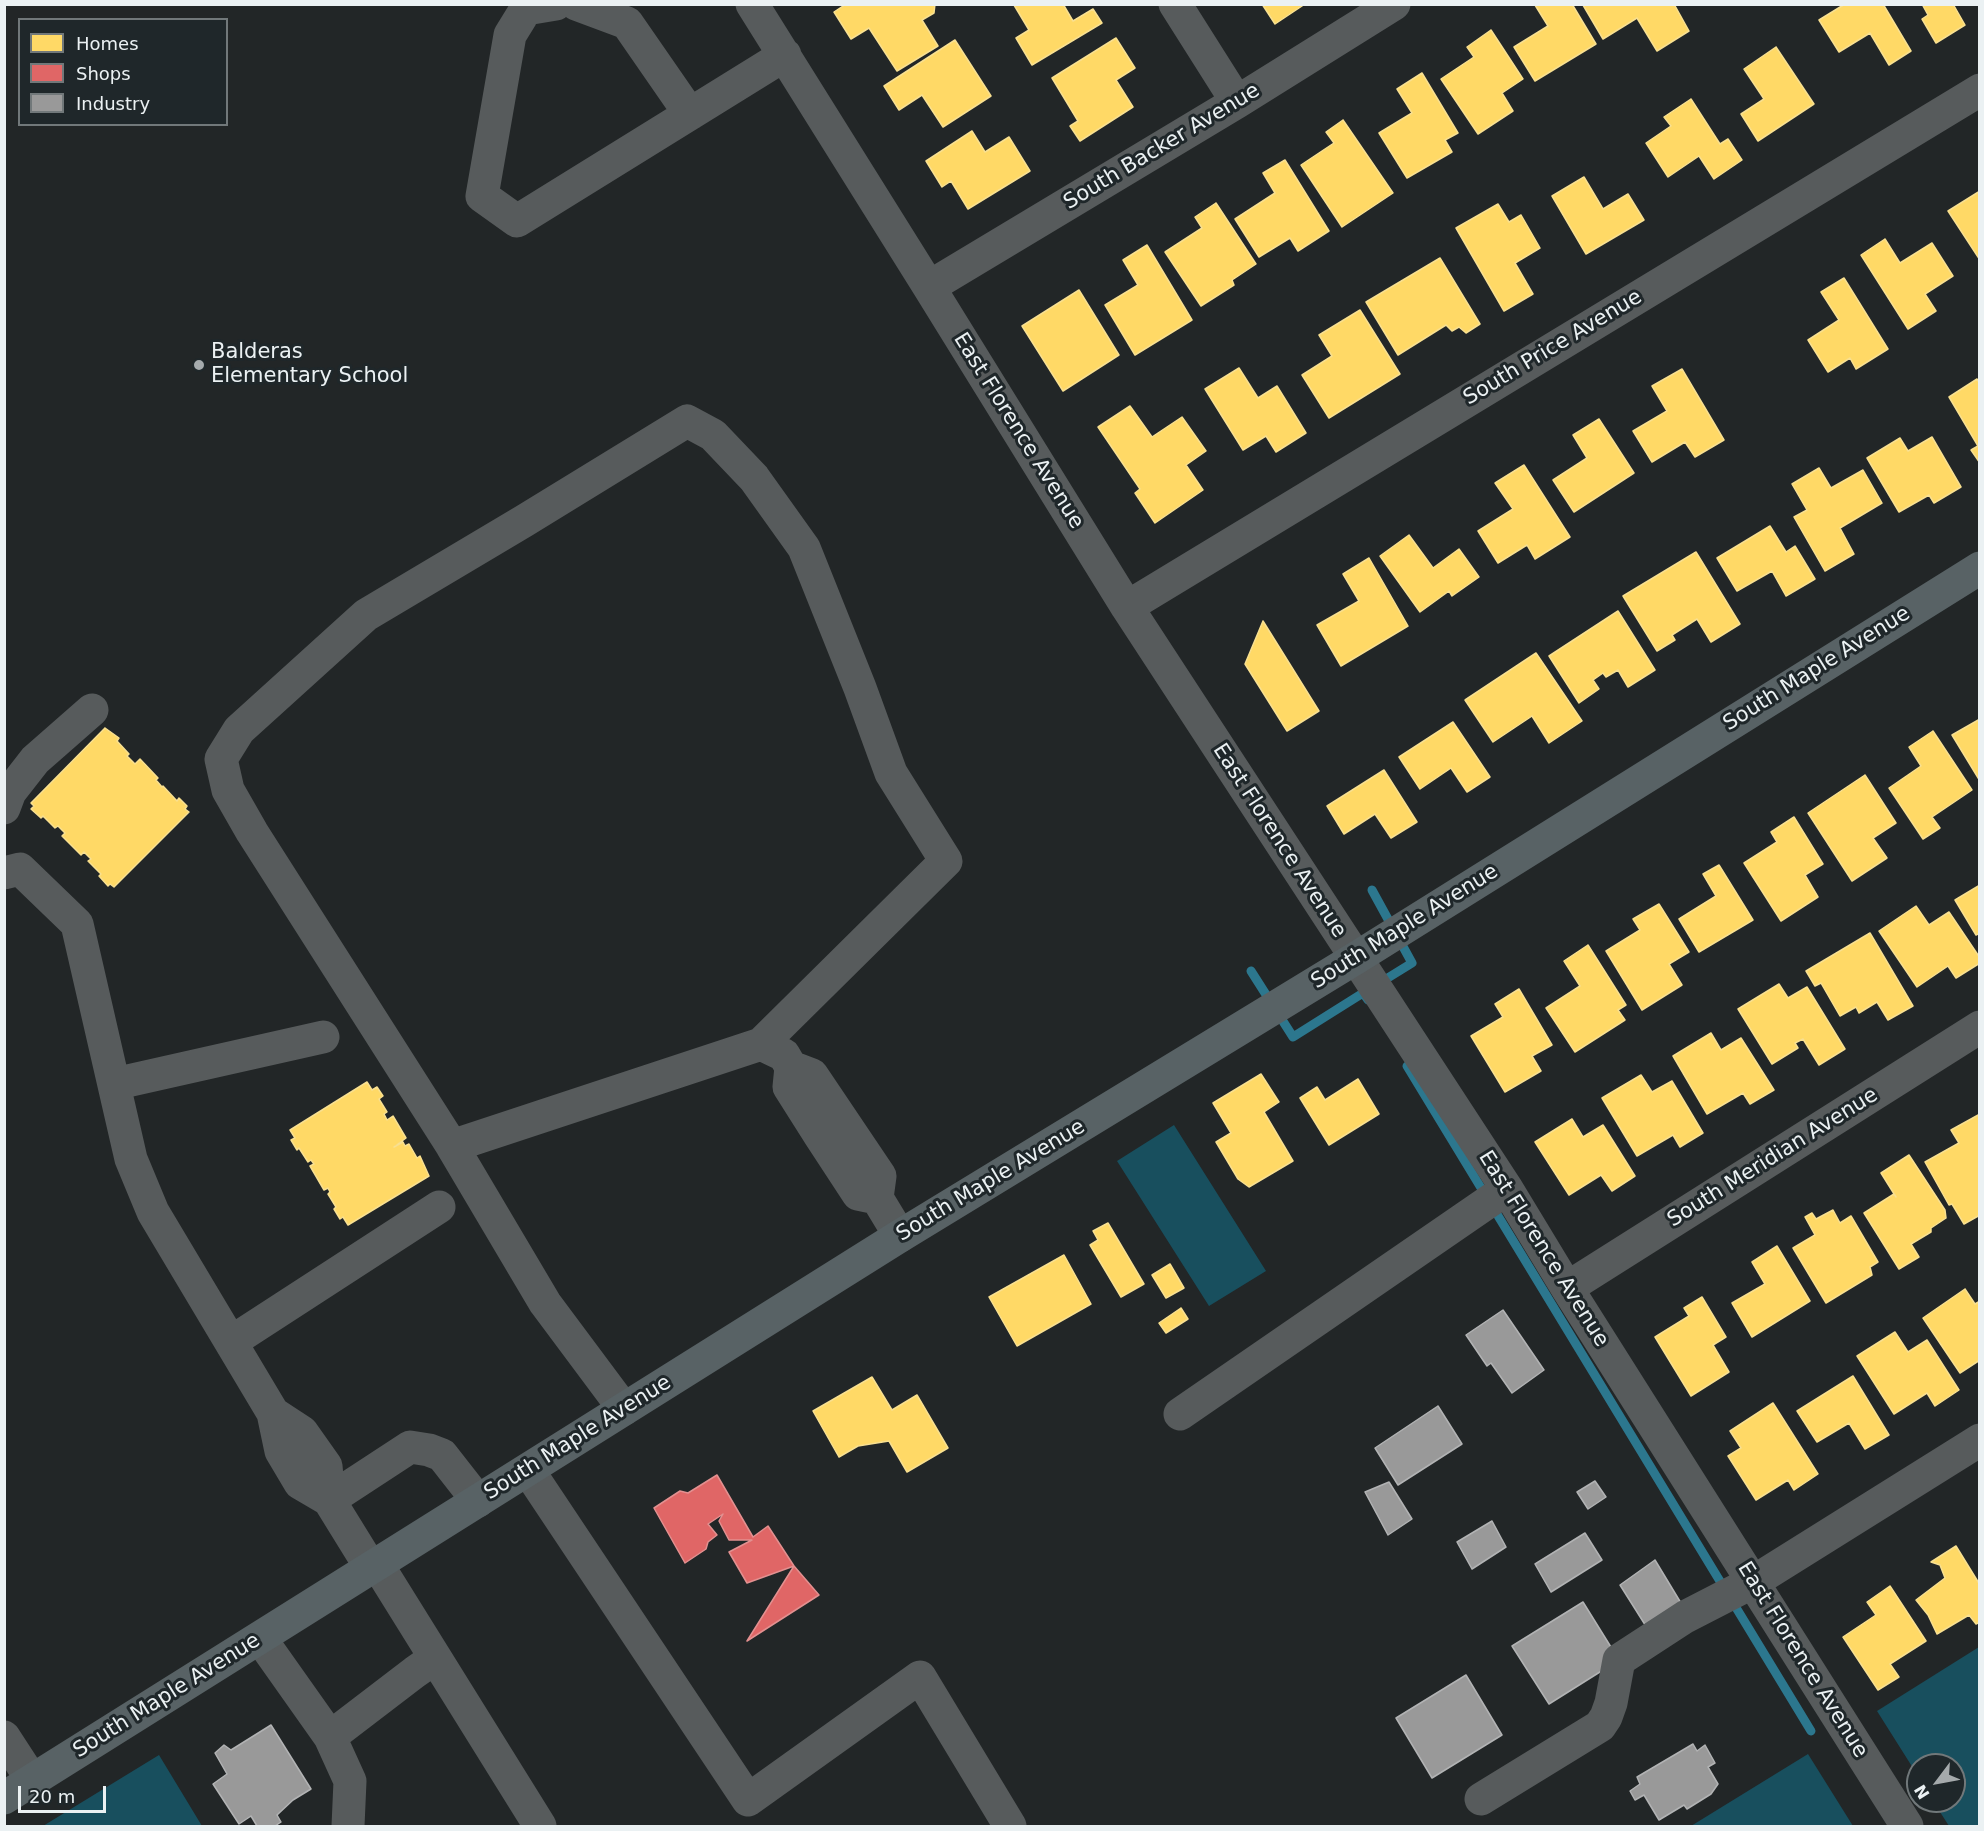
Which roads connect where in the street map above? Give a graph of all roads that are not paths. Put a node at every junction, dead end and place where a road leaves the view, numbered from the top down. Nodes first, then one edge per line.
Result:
1 (556, 4) edge
2 (576, 4) edge
3 (752, 4) edge
4 (1175, 4) edge
5 (1394, 4) edge
6 (785, 56) junction
7 (1980, 90) edge
8 (1237, 102) junction
9 (690, 114) junction
10 (930, 287) junction
11 (1980, 568) edge
12 (1126, 607) junction
13 (92, 710) dead end
14 (4, 808) edge
15 (10, 864) edge
16 (1356, 958) junction
17 (1980, 1028) edge
18 (323, 1037) dead end
19 (761, 1044) junction
20 (114, 1084) junction
21 (452, 1146) junction
22 (1508, 1190) junction
23 (439, 1207) dead end
24 (900, 1236) junction
25 (1568, 1288) junction
26 (231, 1342) junction
27 (624, 1409) junction
28 (1180, 1414) dead end
29 (1980, 1440) edge
30 (528, 1470) junction
31 (329, 1500) junction
32 (478, 1501) junction
33 (374, 1566) junction
34 (1753, 1582) junction
35 (260, 1638) junction
36 (435, 1658) junction
37 (4, 1737) edge
38 (330, 1737) junction
39 (32, 1780) junction
40 (4, 1798) edge
41 (1481, 1799) dead end
42 (348, 1827) edge
43 (540, 1827) edge
44 (1010, 1827) edge
45 (1907, 1827) edge

1 - 9 street
2 - 9 street
3 - 6 street, East Florence Avenue
4 - 8 street
5 - 8 street, South Backer Avenue
6 - 9 street
6 - 10 street, East Florence Avenue
7 - 12 street, South Price Avenue
8 - 10 street, South Backer Avenue
10 - 12 street, East Florence Avenue
11 - 16 main road, South Maple Avenue
12 - 16 street, East Florence Avenue
13 - 14 street
15 - 20 street
16 - 22 street, East Florence Avenue
16 - 24 main road, South Maple Avenue
17 - 25 street, South Meridian Avenue
18 - 20 street
19 - 21 street
19 - 21 street
19 - 24 street
20 - 26 street
21 - 27 street
22 - 25 street, East Florence Avenue
22 - 28 street
23 - 26 street
24 - 27 main road, South Maple Avenue
25 - 34 street, East Florence Avenue
26 - 31 street
27 - 30 main road, South Maple Avenue
29 - 34 street
30 - 32 main road, South Maple Avenue
30 - 44 street
31 - 32 street
31 - 33 street
32 - 33 main road, South Maple Avenue
33 - 35 main road, South Maple Avenue
33 - 36 street
34 - 41 street
34 - 45 street, East Florence Avenue
35 - 38 street
35 - 39 main road, South Maple Avenue
36 - 38 street
36 - 43 street
37 - 39 street
38 - 42 street
39 - 40 main road, South Maple Avenue

